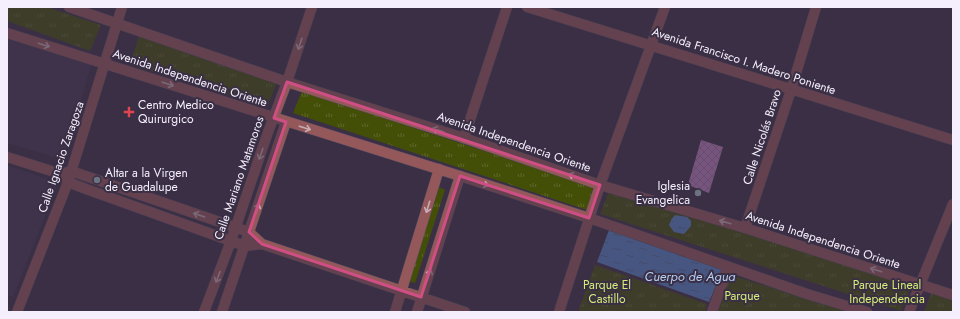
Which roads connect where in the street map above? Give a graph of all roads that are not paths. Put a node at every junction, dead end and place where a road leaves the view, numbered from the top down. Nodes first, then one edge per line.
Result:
1 (69, 7) edge
2 (122, 7) edge
3 (312, 7) edge
4 (506, 7) edge
5 (527, 7) edge
6 (665, 7) edge
7 (816, 7) edge
8 (117, 24) junction
9 (7, 33) edge
10 (652, 45) junction
11 (105, 64) junction
12 (287, 82) junction
13 (791, 90) junction
14 (274, 118) junction
15 (286, 122) junction
16 (464, 138) junction
17 (953, 140) edge
18 (7, 157) edge
19 (439, 169) junction
20 (67, 176) junction
21 (460, 176) junction
22 (600, 185) junction
23 (145, 196) junction
24 (953, 204) edge
25 (140, 208) junction
26 (589, 218) junction
27 (236, 227) junction
28 (745, 228) junction
29 (250, 232) junction
30 (231, 241) junction
31 (262, 244) junction
32 (245, 246) junction
33 (728, 267) junction
34 (920, 284) junction
35 (402, 290) junction
36 (953, 295) edge
37 (422, 297) junction
38 (17, 312) edge
39 (204, 312) edge
40 (222, 312) edge
41 (396, 312) edge
42 (417, 312) edge
43 (465, 312) edge
44 (559, 312) edge
45 (712, 312) edge
46 (867, 312) edge
47 (909, 312) edge

1 - 8 street, Avenida Independencia Oriente
2 - 8 street, Calle Ignacio Zaragoza
3 -> 12 street, Calle Mariano Matamoros
4 - 16 street
5 - 10 street, Avenida Francisco I. Madero Poniente
6 - 10 street
7 - 13 street, Calle Nicolás Bravo
8 - 11 street, Calle Ignacio Zaragoza
8 - 12 street, Avenida Independencia Oriente
9 -> 11 street, Avenida Independencia Oriente
10 - 13 street, Avenida Francisco I. Madero Poniente
10 - 22 street
11 -> 14 street, Avenida Independencia Oriente
11 - 20 street, Calle Ignacio Zaragoza
12 - 14 street, Calle Mariano Matamoros
16 -> 12 street, Avenida Independencia Oriente
13 - 17 street, Avenida Francisco I. Madero Poniente
13 - 28 street, Calle Nicolás Bravo
14 - 15 street, Avenida Independencia Oriente
14 -> 27 street, Calle Mariano Matamoros
15 -> 19 street, Avenida Independencia Oriente
29 -> 15 street
22 -> 16 street, Avenida Independencia Oriente
18 - 20 street
19 - 21 street, Avenida Independencia Oriente
19 -> 35 street
20 - 23 street
20 - 25 street
20 - 38 street, Calle Ignacio Zaragoza
21 -> 26 street, Avenida Independencia Oriente
37 -> 21 street
22 - 26 street
28 -> 22 street, Avenida Independencia Oriente
23 - 25 street
27 -> 23 street
24 - 34 street
25 - 30 street
26 - 33 street, Avenida Independencia Oriente
26 - 44 street
27 - 29 street
27 - 30 street, Calle Mariano Matamoros
34 -> 28 street, Avenida Independencia Oriente
29 - 31 street
29 - 32 street
30 - 32 street
30 -> 39 street, Calle Mariano Matamoros
31 - 32 street
31 - 35 street
32 - 40 street
33 - 45 street
33 - 46 street, Avenida Independencia Oriente
34 - 36 street, Avenida Independencia Oriente
34 - 47 street
35 - 37 street
35 - 41 street
37 - 42 street
37 - 43 street

